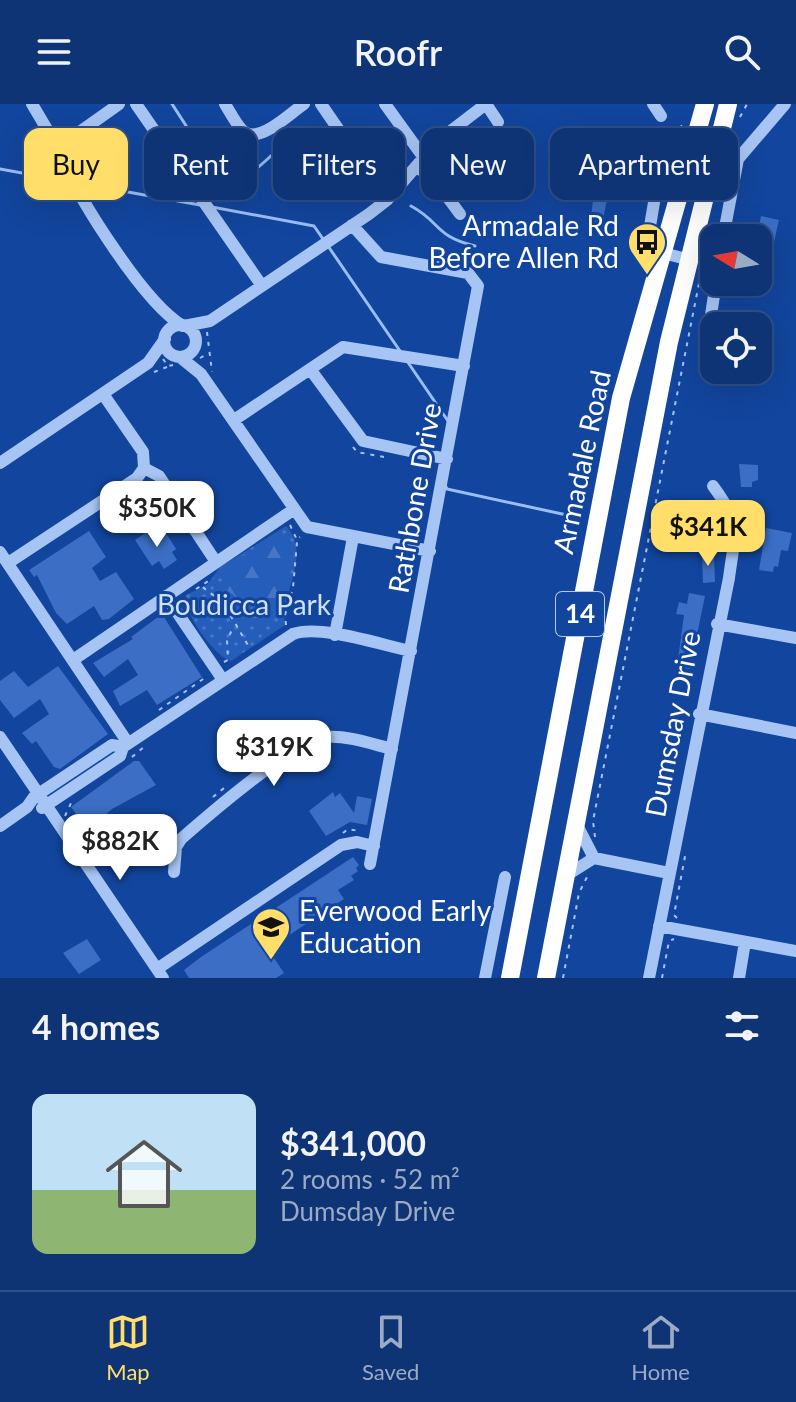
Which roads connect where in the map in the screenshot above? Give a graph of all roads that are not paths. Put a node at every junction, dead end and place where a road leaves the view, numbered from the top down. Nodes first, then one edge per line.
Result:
1 (32, 104) edge
2 (119, 104) edge
3 (136, 104) edge
4 (225, 104) edge
5 (321, 104) edge
6 (385, 104) edge
7 (486, 104) edge
8 (653, 104) edge
9 (705, 104) edge
10 (728, 104) edge
11 (785, 104) edge
12 (297, 106) edge
13 (661, 116) dead end
14 (498, 122) dead end
15 (46, 128) edge
16 (85, 128) edge
17 (338, 128) edge
18 (454, 128) edge
19 (421, 162) joint
20 (405, 180) edge
21 (88, 200) edge
22 (387, 200) edge
23 (450, 200) edge
24 (653, 200) edge
25 (460, 214) dead end
26 (726, 224) edge
27 (352, 225) junction
28 (662, 254) junction
29 (697, 259) junction
30 (262, 286) junction
31 (161, 310) junction
32 (208, 325) junction
33 (184, 326) junction
34 (165, 338) junction
35 (180, 356) junction
36 (464, 366) junction
37 (310, 369) junction
38 (103, 394) junction
39 (234, 420) junction
40 (447, 459) junction
41 (0, 463) edge
42 (144, 468) junction
43 (713, 486) dead end
44 (293, 510) junction
45 (684, 523) dead end
46 (735, 532) junction
47 (353, 537) junction
48 (430, 551) junction
49 (0, 552) edge
50 (216, 562) junction
51 (8, 563) junction
52 (166, 596) junction
53 (717, 624) junction
54 (335, 635) junction
55 (796, 638) edge
56 (411, 651) junction
57 (73, 660) junction
58 (223, 680) junction
59 (699, 714) junction
60 (796, 733) edge
61 (0, 737) edge
62 (126, 745) junction
63 (392, 749) junction
64 (38, 794) junction
65 (47, 806) junction
66 (27, 807) junction
67 (576, 823) junction
68 (0, 826) edge
69 (374, 846) junction
70 (594, 858) junction
71 (370, 864) dead end
72 (174, 872) dead end
73 (669, 873) junction
74 (565, 876) junction
75 (505, 877) dead end
76 (659, 926) junction
77 (745, 942) junction
78 (796, 951) edge
79 (160, 974) edge
80 (485, 978) edge
81 (510, 978) edge
82 (546, 978) edge
83 (649, 978) edge
84 (739, 978) edge

1 - 15 street
2 - 16 street
3 - 30 street
4 - 12 street
5 - 17 street
6 - 19 street
7 - 14 street
7 - 18 street
8 - 13 street
9 - 28 highway, Armadale Road / 14
10 - 29 highway, 14
11 - 26 street
19 - 20 street
21 - 31 street
22 - 27 street
23 - 25 street
24 - 28 street
27 - 30 street
27 - 36 street, Rathbone Drive
28 - 29 street
28 - 81 highway, Armadale Road / 14
29 - 67 highway, 14
30 - 32 street
31 - 33 street
31 - 34 street
32 - 33 street
32 - 35 street
33 - 34 street
33 - 35 street
34 - 35 street
35 - 38 street
35 - 39 street
36 - 37 street
36 - 40 street, Rathbone Drive
37 - 39 street
37 - 40 street
38 - 41 street
38 - 42 street
39 - 44 street
40 - 48 street, Rathbone Drive
42 - 50 street
42 - 51 street
43 - 46 street, Dumsday Drive
44 - 47 street
44 - 50 street
45 - 46 street
46 - 53 street, Dumsday Drive
47 - 48 street
47 - 54 street
48 - 56 street, Rathbone Drive
49 - 51 street
50 - 52 street
51 - 57 street
52 - 57 street
52 - 58 street
53 - 55 street
53 - 59 street, Dumsday Drive
54 - 56 street
54 - 58 street
56 - 63 street, Rathbone Drive
57 - 62 street
58 - 62 street
59 - 60 street
59 - 73 street, Dumsday Drive
61 - 64 street
62 - 64 street
62 - 65 street
63 - 69 street, Rathbone Drive
63 - 72 street
64 - 65 street
64 - 66 street
65 - 66 street
65 - 79 street
66 - 68 street
67 - 70 street
67 - 74 highway, 14
69 - 71 street, Rathbone Drive
69 - 79 street
70 - 73 street
70 - 74 street
73 - 76 street, Dumsday Drive
74 - 82 highway, 14
75 - 80 street
76 - 77 street
76 - 83 street, Dumsday Drive
77 - 78 street
77 - 84 street

